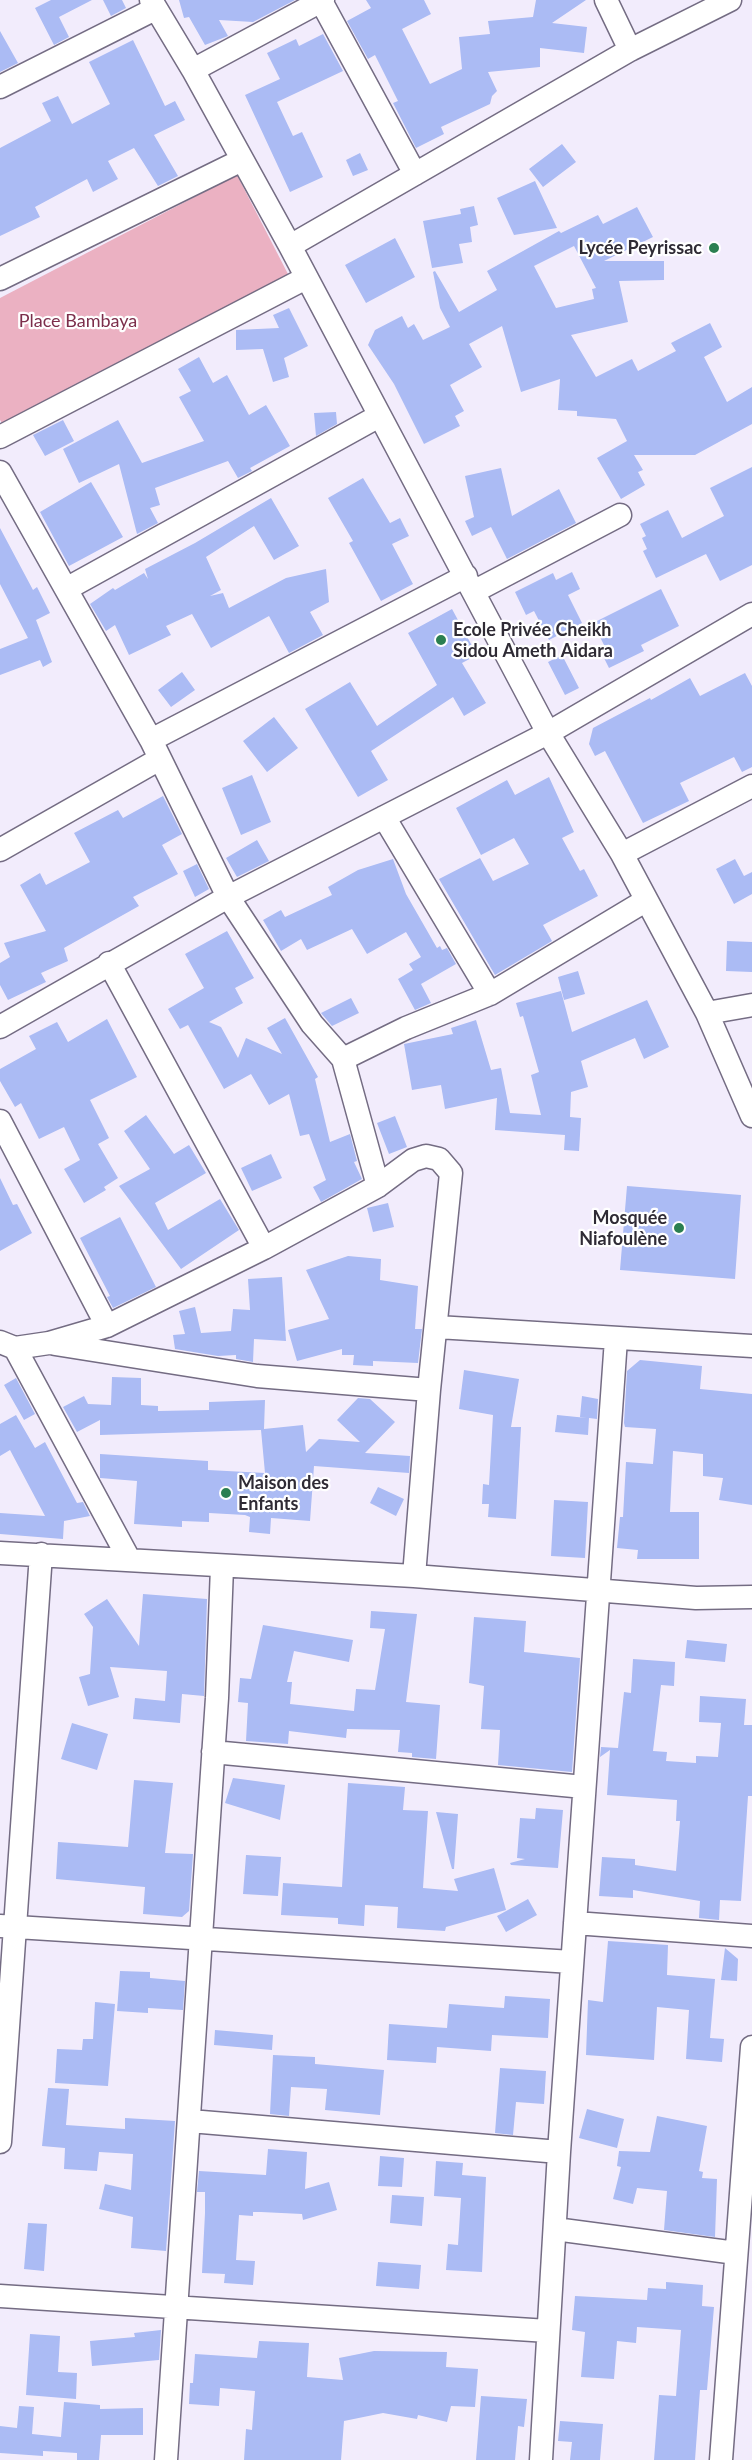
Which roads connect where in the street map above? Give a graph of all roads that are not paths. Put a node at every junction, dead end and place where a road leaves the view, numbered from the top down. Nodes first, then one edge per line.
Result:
1 (322, 0) edge
2 (606, 0) edge
3 (730, 0) edge
4 (153, 4) edge
5 (630, 50) junction
6 (193, 69) junction
7 (0, 87) edge
8 (242, 160) junction
9 (416, 174) junction
10 (290, 246) junction
11 (306, 278) junction
12 (0, 279) edge
13 (379, 416) junction
14 (0, 437) edge
15 (0, 472) edge
16 (620, 515) dead end
17 (470, 583) junction
18 (68, 588) junction
19 (752, 614) edge
20 (548, 733) junction
21 (154, 750) junction
22 (752, 786) edge
23 (384, 817) junction
24 (0, 850) edge
25 (622, 854) junction
26 (228, 897) junction
27 (645, 901) junction
28 (109, 963) junction
29 (490, 994) junction
30 (752, 1005) edge
31 (706, 1012) junction
32 (0, 1027) edge
33 (343, 1059) junction
34 (752, 1116) edge
35 (0, 1121) edge
36 (378, 1185) junction
37 (264, 1248) junction
38 (107, 1326) junction
39 (437, 1327) junction
40 (616, 1339) junction
41 (49, 1343) junction
42 (8, 1345) edge
43 (752, 1346) edge
44 (429, 1390) junction
45 (0, 1552) edge
46 (41, 1554) junction
47 (129, 1558) junction
48 (222, 1567) junction
49 (414, 1576) junction
50 (597, 1589) junction
51 (752, 1597) edge
52 (213, 1752) junction
53 (584, 1786) junction
54 (575, 1923) junction
55 (7, 1926) edge
56 (752, 1936) edge
57 (202, 1939) junction
58 (572, 1962) junction
59 (752, 2047) edge
60 (751, 2072) edge
61 (190, 2121) junction
62 (0, 2142) edge
63 (559, 2151) junction
64 (555, 2229) junction
65 (736, 2253) junction
66 (0, 2296) edge
67 (177, 2309) junction
68 (742, 2313) edge
69 (548, 2331) junction
70 (166, 2460) edge
71 (541, 2460) edge
72 (722, 2460) edge

1 - 6 street
1 - 9 street
2 - 5 street
3 - 5 street
4 - 6 street
4 - 7 street
5 - 9 street
6 - 8 street
8 - 10 street
8 - 12 street
9 - 10 street
10 - 11 street
11 - 13 street
11 - 14 street
13 - 17 street
13 - 18 street
15 - 18 street
16 - 17 street
17 - 20 street
17 - 21 street
18 - 21 street
19 - 20 street
20 - 23 street
20 - 25 street
21 - 24 street
21 - 26 street
22 - 25 street
23 - 26 street
23 - 29 street
25 - 27 street
26 - 28 street
26 - 33 street
27 - 29 street
27 - 31 street
28 - 32 street
28 - 37 street
29 - 33 street
30 - 31 street
31 - 34 street
33 - 36 street
35 - 38 street
36 - 37 street
36 - 39 street
37 - 38 street
38 - 41 street
39 - 40 street
39 - 44 street
40 - 43 street
40 - 50 street
41 - 42 street
41 - 44 street
42 - 47 street
44 - 49 street
45 - 46 street
46 - 47 street
46 - 55 street
47 - 48 street
48 - 49 street
48 - 52 street
49 - 50 street
50 - 51 street
50 - 53 street
52 - 53 street
52 - 57 street
53 - 54 street
54 - 56 street
54 - 58 street
55 - 57 street
55 - 62 street
57 - 58 street
57 - 61 street
58 - 63 street
59 - 60 street
60 - 65 street
61 - 63 street
61 - 67 street
63 - 64 street
64 - 65 street
64 - 69 street
65 - 68 street
66 - 67 street
67 - 69 street
67 - 70 street
68 - 72 street
69 - 71 street

